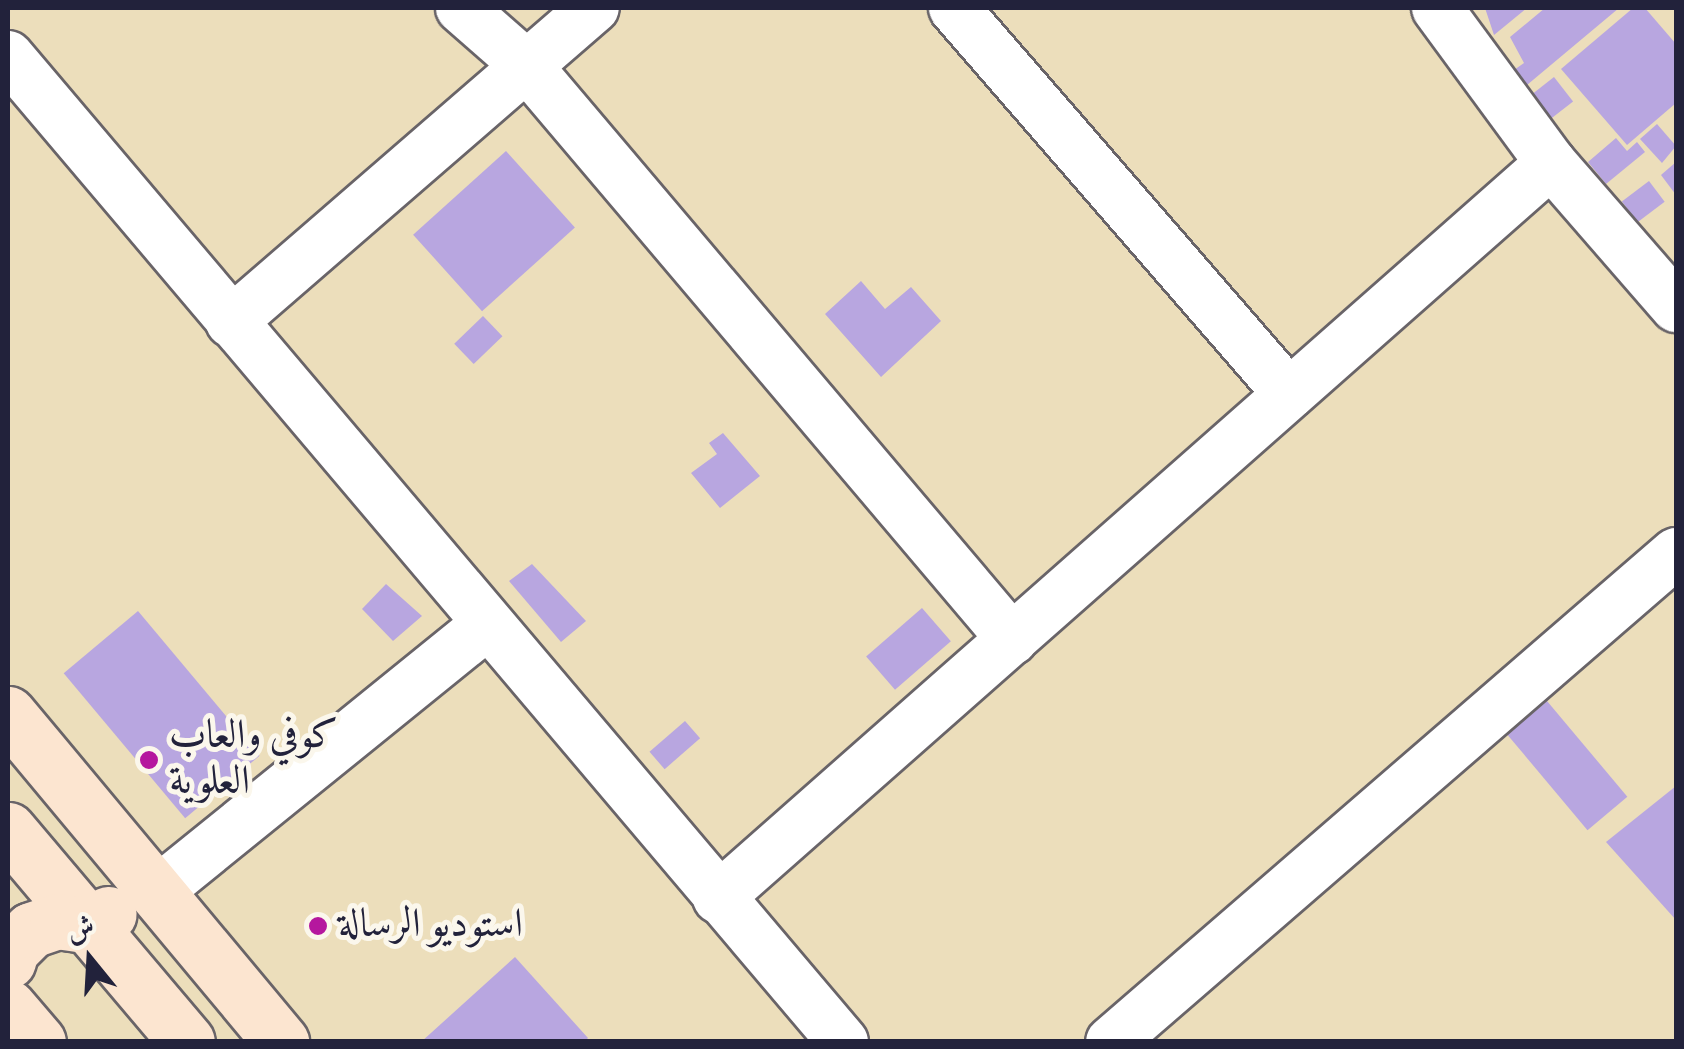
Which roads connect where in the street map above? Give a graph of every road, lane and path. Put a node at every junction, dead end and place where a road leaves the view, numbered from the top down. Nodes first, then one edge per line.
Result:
1 (461, 8) edge
2 (594, 8) edge
3 (954, 8) edge
4 (1437, 8) edge
5 (8, 56) edge
6 (525, 64) junction
7 (1551, 164) junction
8 (1676, 307) edge
9 (231, 322) junction
10 (1290, 394) junction
11 (1676, 552) edge
12 (488, 624) junction
13 (1012, 639) junction
14 (8, 714) edge
15 (8, 830) edge
16 (159, 890) junction
17 (718, 898) junction
18 (85, 925) junction
19 (8, 961) edge
20 (8, 1007) edge
21 (38, 1042) edge
22 (187, 1042) edge
23 (281, 1042) edge
24 (843, 1042) edge
25 (1112, 1042) edge

1 - 6 street
2 - 6 street
3 - 10 street
4 - 7 street
5 - 9 street
6 - 9 street
6 - 13 street
7 - 8 street
7 - 10 street
9 - 12 street
10 - 13 street
11 - 25 street
12 - 16 street
12 - 17 street
13 - 17 street
14 - 16 main road
15 - 18 main road
16 - 18 main road
16 - 23 main road
17 - 24 street
18 - 19 main road
18 - 22 main road
20 - 21 main road

